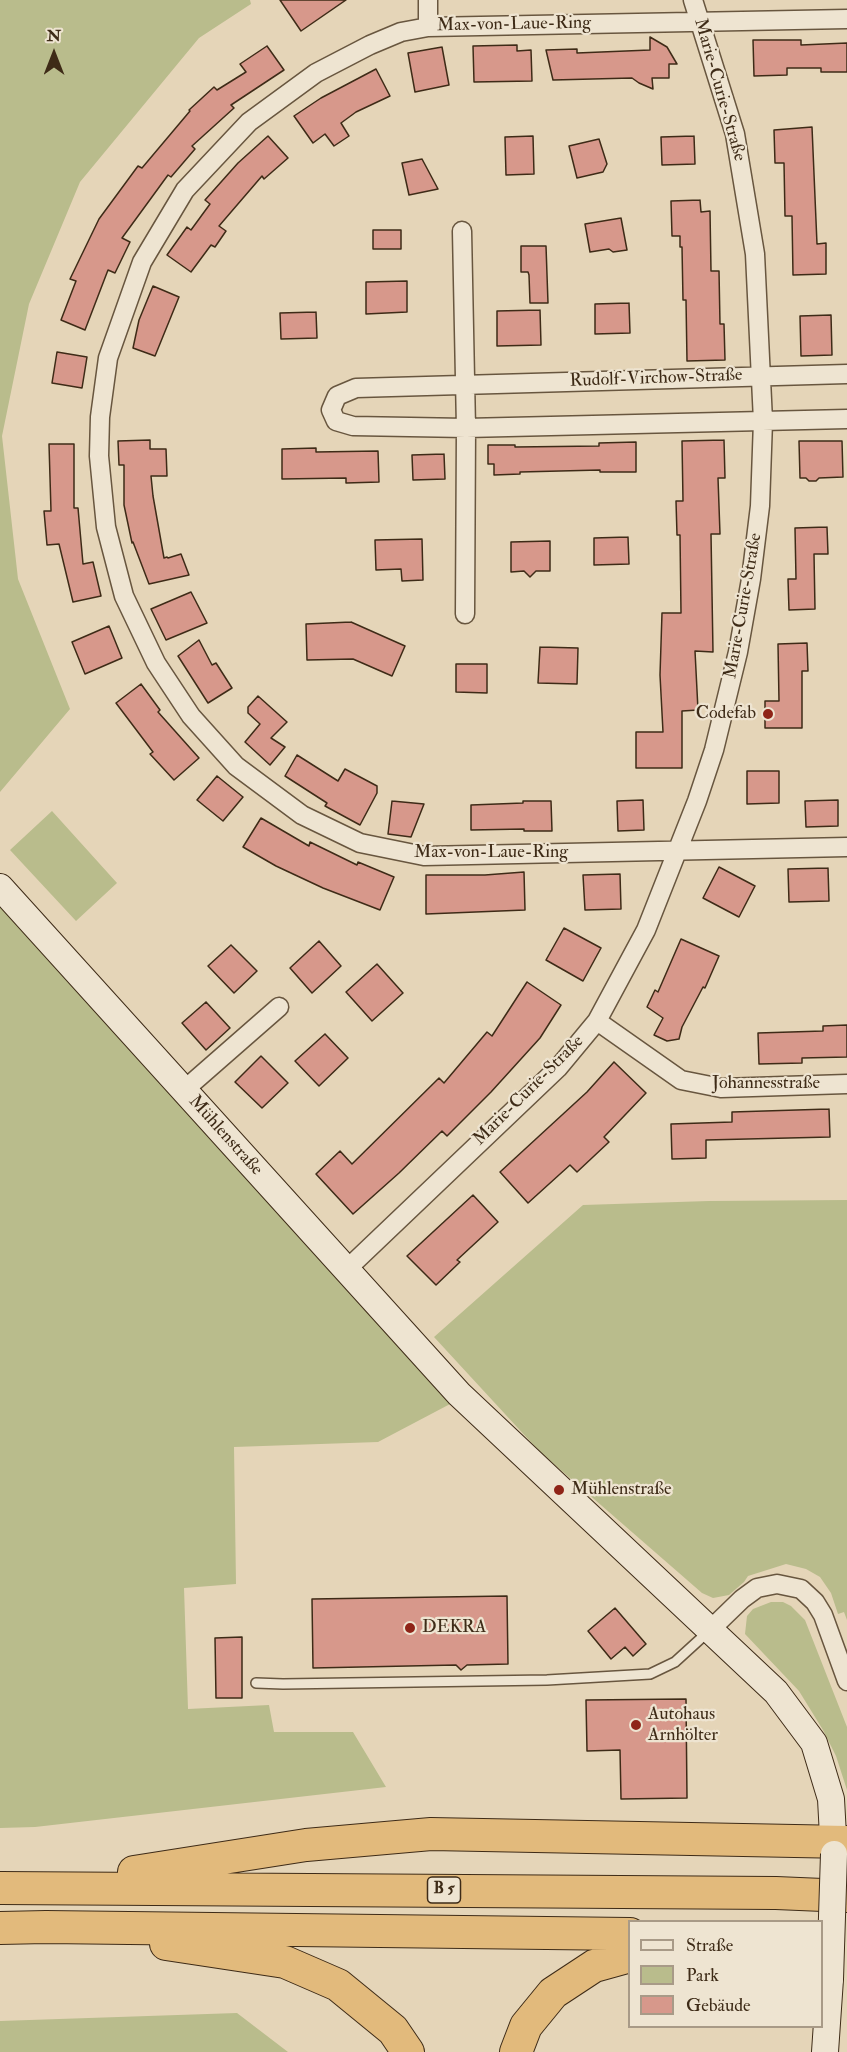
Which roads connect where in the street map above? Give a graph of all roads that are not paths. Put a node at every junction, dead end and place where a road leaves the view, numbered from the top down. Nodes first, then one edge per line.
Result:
1 (428, 0) edge
2 (693, 0) edge
3 (847, 19) edge
4 (700, 22) junction
5 (428, 27) junction
6 (462, 231) dead end
7 (847, 374) edge
8 (761, 376) junction
9 (464, 385) junction
10 (847, 419) edge
11 (763, 421) junction
12 (466, 428) junction
13 (465, 614) dead end
14 (847, 847) edge
15 (677, 851) junction
16 (0, 887) edge
17 (279, 1007) dead end
18 (597, 1021) junction
19 (847, 1084) edge
20 (183, 1091) junction
21 (346, 1270) junction
22 (710, 1630) junction
23 (847, 1681) edge
24 (256, 1683) dead end
25 (839, 1846) edge
26 (0, 1887) edge
27 (41, 1887) junction
28 (847, 1896) edge
29 (46, 1927) junction
30 (0, 1928) edge
31 (628, 1934) edge
32 (823, 1938) edge
33 (847, 1939) edge
34 (628, 1957) edge
35 (408, 2052) edge
36 (516, 2052) edge
37 (825, 2052) edge

1 - 5 street
2 - 4 street, Marie-Curie-Straße
3 - 4 street, Max-von-Laue-Ring
4 - 5 street, Max-von-Laue-Ring
4 - 8 street, Marie-Curie-Straße
5 - 15 street, Max-von-Laue-Ring
6 - 9 street
7 - 8 street, Rudolf-Virchow-Straße
8 - 9 street, Rudolf-Virchow-Straße
8 - 11 street, Marie-Curie-Straße
9 - 12 street
9 - 12 street, Rudolf-Virchow-Straße
10 - 11 street, Rudolf-Virchow-Straße
11 - 12 street, Rudolf-Virchow-Straße
11 - 15 street, Marie-Curie-Straße
12 - 13 street
14 - 15 street, Max-von-Laue-Ring
15 - 18 street, Marie-Curie-Straße
16 - 20 street, Mühlenstraße
17 - 20 street, Mühlenstraße
18 - 19 street, Johannesstraße
18 - 21 street, Marie-Curie-Straße
20 - 21 street, Mühlenstraße
21 - 22 street, Mühlenstraße
22 - 23 street
22 - 24 lane
22 - 25 street, Mühlenstraße
25 - 27 highway
25 - 37 street, Mühlenstraße, bridge
26 - 27 highway, B 5
27 - 28 highway, B 5
29 - 30 highway
29 - 31 highway
29 - 35 highway
32 - 33 highway
34 - 36 highway

